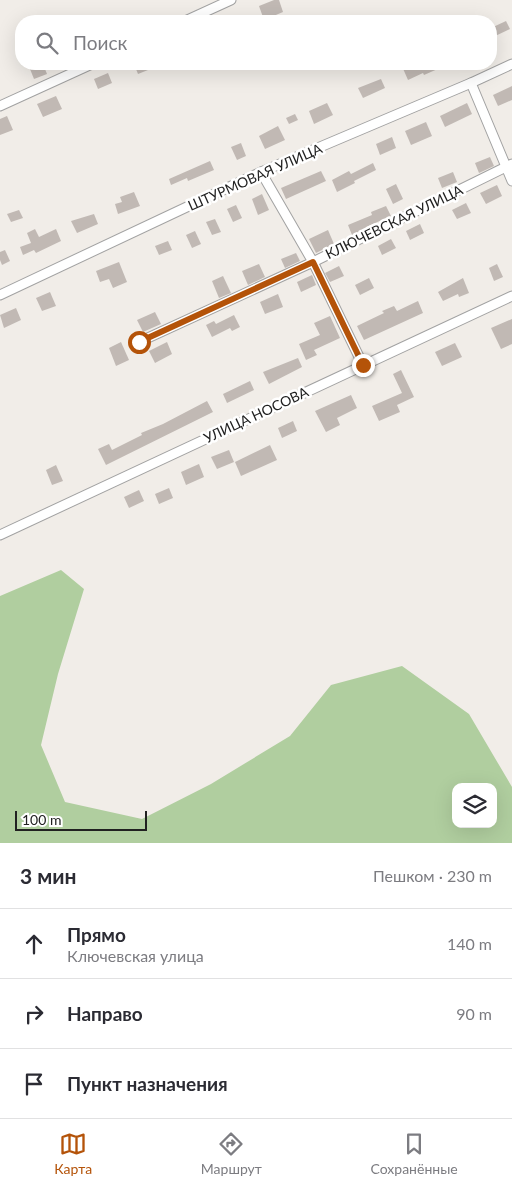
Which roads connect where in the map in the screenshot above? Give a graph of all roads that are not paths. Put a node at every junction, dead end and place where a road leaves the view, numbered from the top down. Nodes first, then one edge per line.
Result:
1 (231, 0) edge
2 (198, 15) edge
3 (512, 64) edge
4 (79, 70) edge
5 (471, 83) junction
6 (0, 106) edge
7 (509, 166) edge
8 (261, 172) junction
9 (512, 181) edge
10 (313, 262) junction
11 (0, 294) edge
12 (512, 296) edge
13 (139, 342) dead end
14 (363, 365) junction
15 (0, 535) edge

1 - 2 street
3 - 5 street, ШТУРМОВАЯ УЛИЦА
4 - 6 street
5 - 7 street
5 - 8 street, ШТУРМОВАЯ УЛИЦА
7 - 9 street
7 - 10 street, КЛЮЧЕВСКАЯ УЛИЦА
8 - 10 street
8 - 11 street, ШТУРМОВАЯ УЛИЦА
10 - 13 street, КЛЮЧЕВСКАЯ УЛИЦА
10 - 14 street
12 - 14 street, УЛИЦА НОСОВА
14 - 15 street, УЛИЦА НОСОВА

